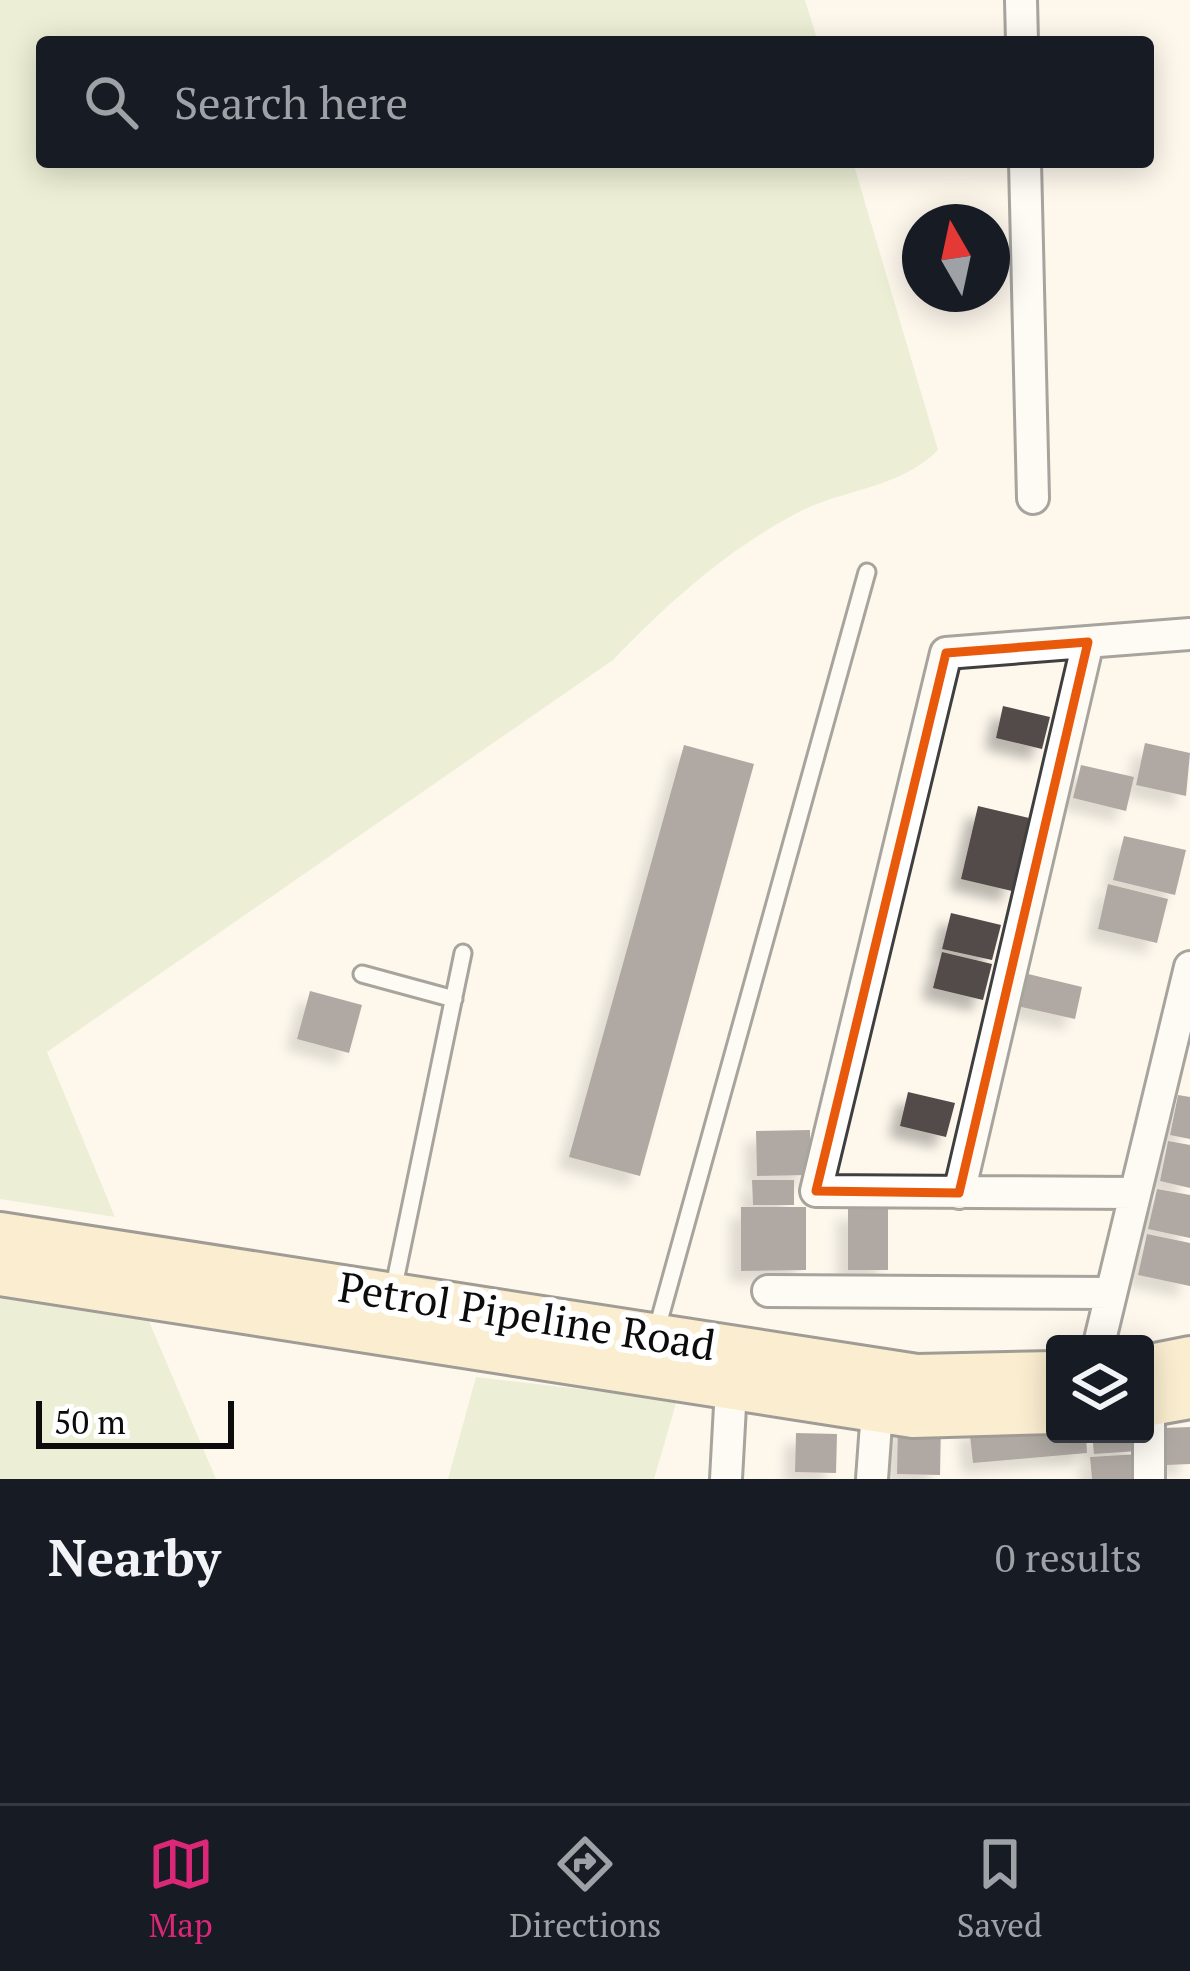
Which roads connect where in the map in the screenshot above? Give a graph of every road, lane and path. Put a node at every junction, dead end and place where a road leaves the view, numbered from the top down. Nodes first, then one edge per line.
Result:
1 (1021, 0) edge
2 (1022, 36) edge
3 (1025, 168) edge
4 (1034, 498) dead end
5 (867, 572) dead end
6 (1190, 634) edge
7 (1088, 642) junction
8 (463, 953) dead end
9 (1190, 967) edge
10 (362, 974) dead end
11 (454, 999) junction
12 (959, 1193) junction
13 (1134, 1193) junction
14 (0, 1234) edge
15 (0, 1274) edge
16 (768, 1291) dead end
17 (1110, 1293) junction
18 (389, 1315) junction
19 (1101, 1335) edge
20 (655, 1336) junction
21 (1190, 1358) edge
22 (1046, 1372) edge
23 (731, 1388) junction
24 (1157, 1393) edge
25 (877, 1410) junction
26 (1046, 1412) edge
27 (725, 1479) edge
28 (872, 1479) edge
29 (1149, 1479) edge

1 - 2 street
3 - 4 street
5 - 20 lane
6 - 7 street
7 - 12 street
7 - 12 street
8 - 11 lane
9 - 13 street
10 - 11 lane
11 - 18 lane
12 - 13 street
13 - 17 street
14 - 18 main road, Petrol Pipeline Road
15 - 18 main road, Petrol Pipeline Road
16 - 17 street
17 - 19 street
18 - 20 main road, Petrol Pipeline Road
18 - 23 main road, Petrol Pipeline Road
20 - 22 main road, Petrol Pipeline Road
21 - 24 main road
23 - 25 main road, Petrol Pipeline Road
23 - 27 street
24 - 29 street
25 - 26 main road, Petrol Pipeline Road
25 - 28 street

